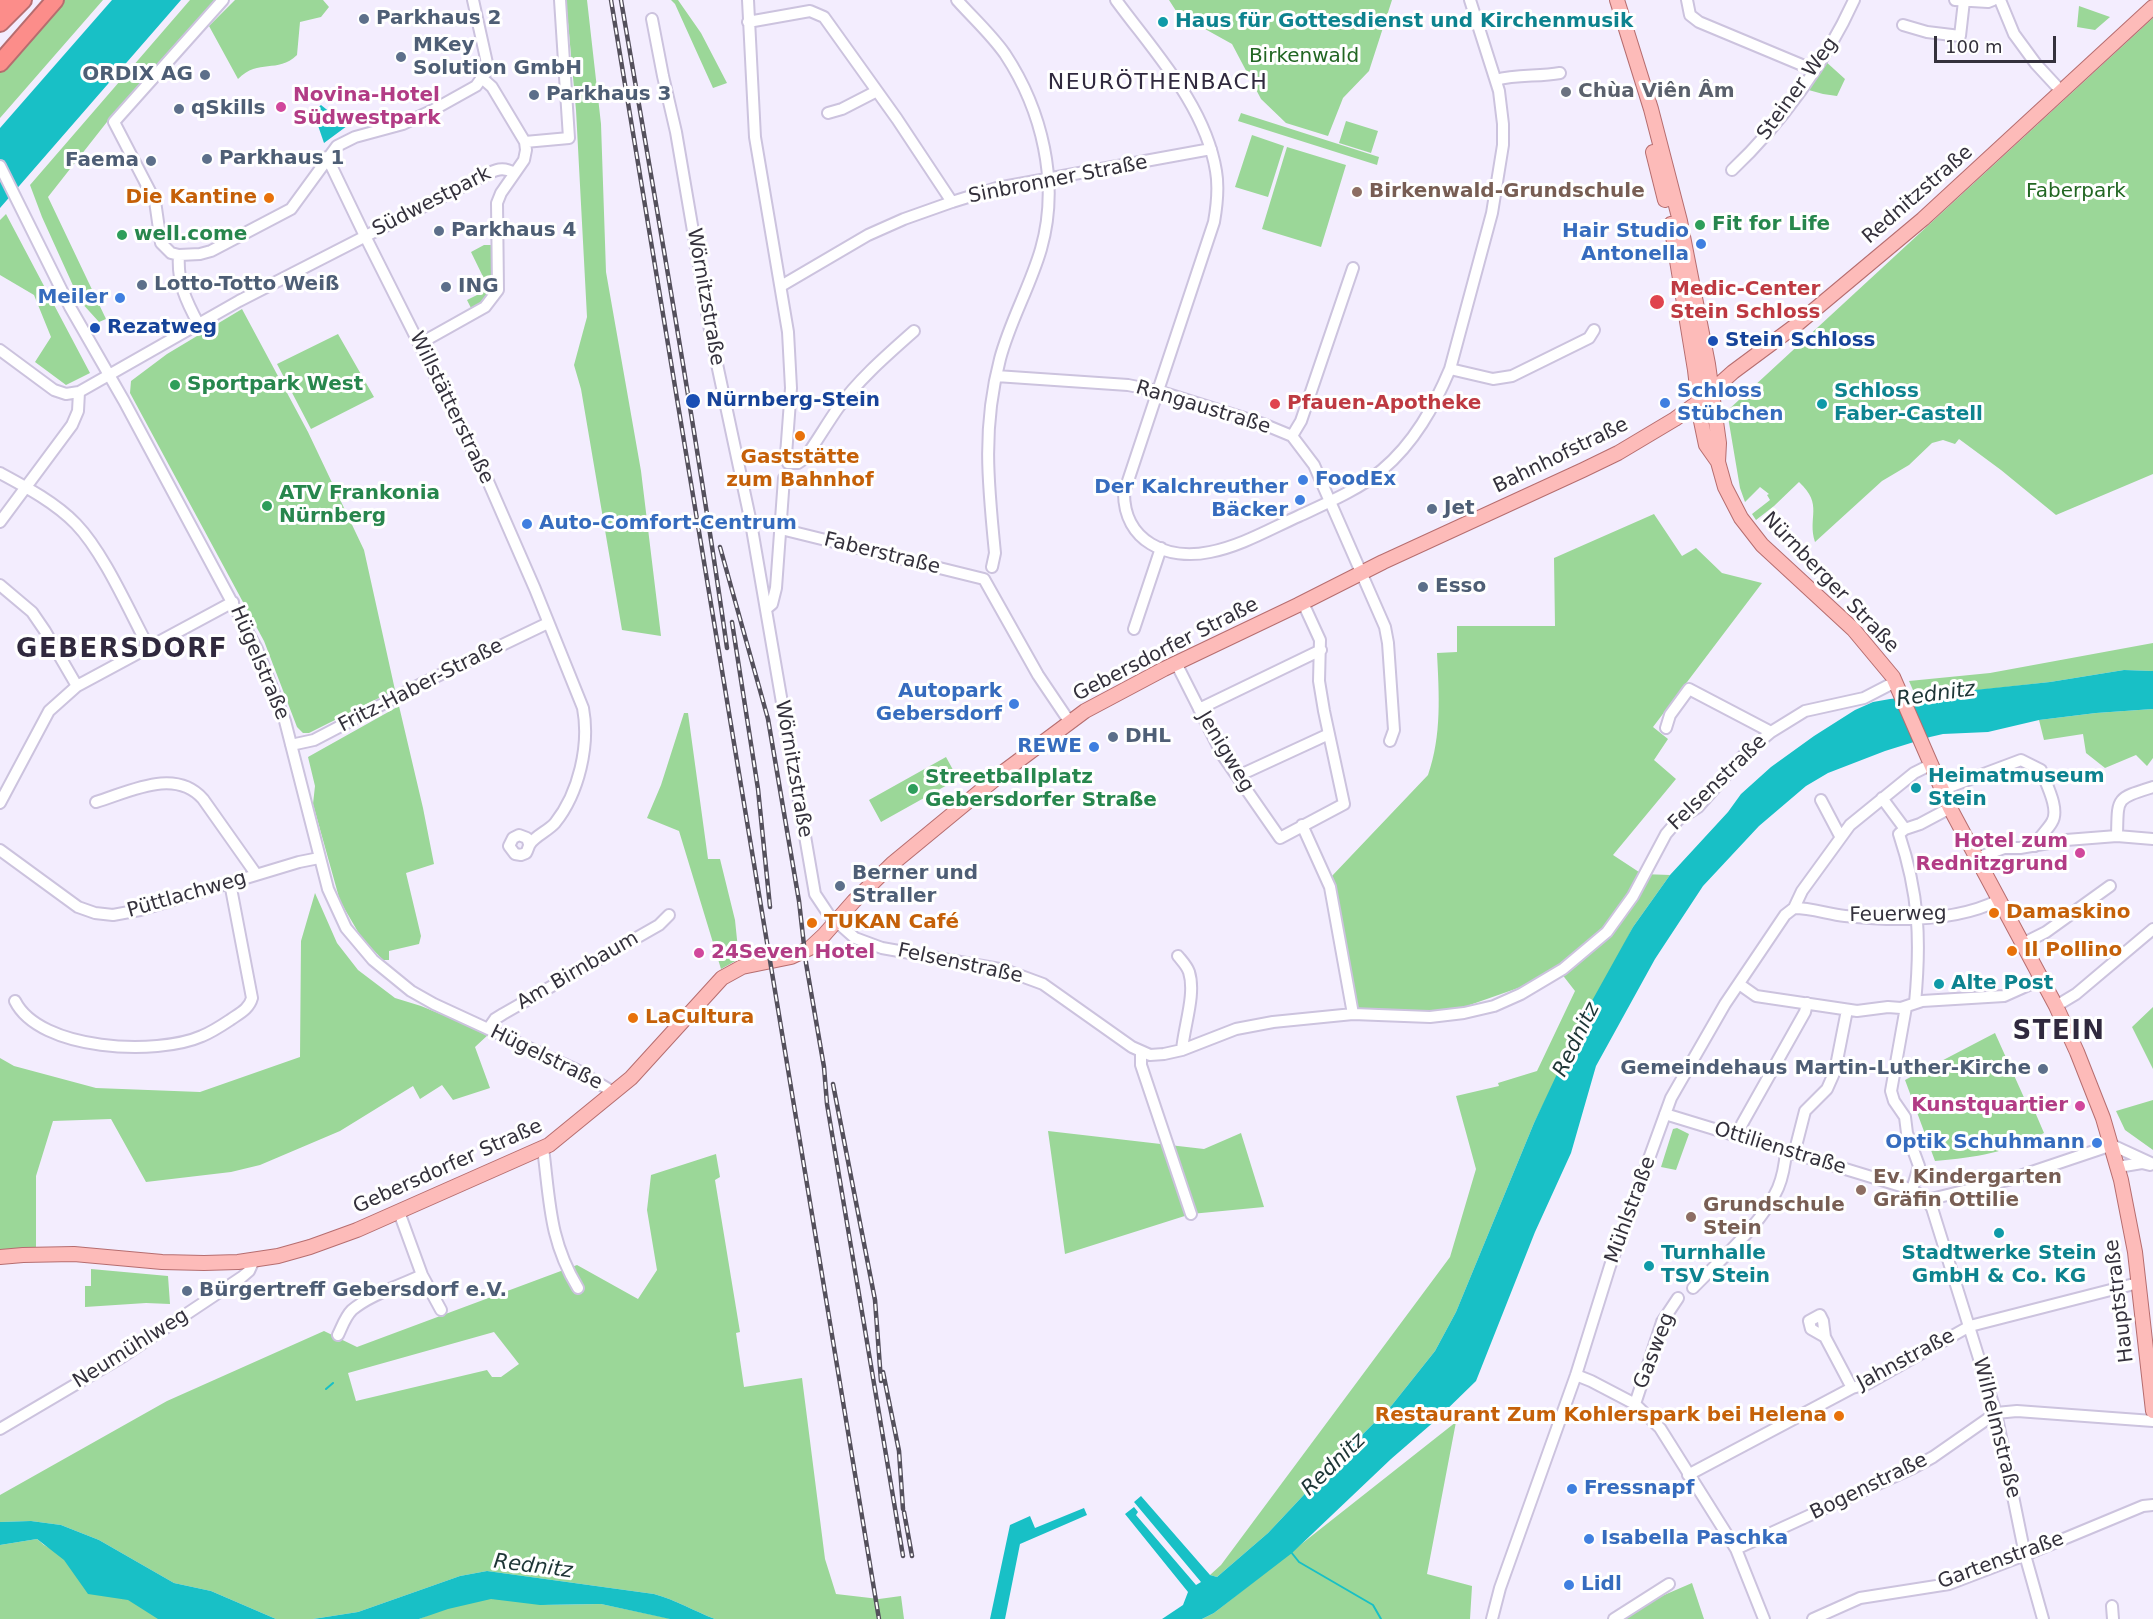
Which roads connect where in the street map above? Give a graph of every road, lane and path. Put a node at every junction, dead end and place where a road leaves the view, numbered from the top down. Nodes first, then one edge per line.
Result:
1 (4, 0) edge
2 (23, 0) edge
3 (55, 0) edge
4 (223, 0) edge
5 (473, 0) edge
6 (560, 0) edge
7 (747, 0) edge
8 (957, 0) edge
9 (1116, 0) edge
10 (1470, 0) edge
11 (1608, 0) edge
12 (1617, 0) edge
13 (1687, 0) edge
14 (1854, 0) edge
15 (1993, 0) edge
16 (2000, 0) edge
17 (1960, 1) edge
18 (0, 4) edge
19 (2153, 7) edge
20 (652, 20) dead end
21 (748, 22) junction
22 (0, 23) edge
23 (1903, 25) dead end
24 (0, 63) edge
25 (1814, 70) junction
26 (1560, 73) dead end
27 (483, 79) junction
28 (1496, 80) junction
29 (877, 91) junction
30 (2061, 91) junction
31 (828, 113) dead end
32 (525, 142) junction
33 (1211, 149) junction
34 (327, 157) junction
35 (0, 166) edge
36 (1732, 170) dead end
37 (514, 173) junction
38 (1048, 180) junction
39 (952, 202) junction
40 (365, 236) junction
41 (179, 255) junction
42 (1353, 268) dead end
43 (781, 286) junction
44 (199, 325) junction
45 (1594, 330) dead end
46 (914, 331) dead end
47 (419, 344) junction
48 (0, 350) edge
49 (1450, 369) junction
50 (109, 376) junction
51 (996, 376) junction
52 (1158, 391) junction
53 (1711, 391) junction
54 (79, 392) junction
55 (1698, 401) junction
56 (1292, 436) junction
57 (1718, 462) junction
58 (0, 473) edge
59 (784, 478) dead end
60 (26, 487) junction
61 (1330, 501) junction
62 (0, 522) edge
63 (781, 529) junction
64 (1436, 538) joint
65 (1161, 548) junction
66 (992, 567) dead end
67 (1360, 572) junction
68 (0, 585) edge
69 (233, 602) junction
70 (1303, 603) junction
71 (766, 609) junction
72 (548, 623) junction
73 (1134, 629) dead end
74 (148, 648) junction
75 (1321, 650) junction
76 (1176, 663) junction
77 (1895, 682) junction
78 (77, 686) junction
79 (1902, 696) joint
80 (1199, 709) junction
81 (1069, 721) junction
82 (1666, 728) dead end
83 (1771, 732) junction
84 (1329, 734) junction
85 (1390, 741) dead end
86 (291, 745) junction
87 (1929, 765) junction
88 (1238, 776) junction
89 (2153, 787) edge
90 (1941, 790) junction
91 (1882, 798) junction
92 (1821, 800) dead end
93 (0, 802) edge
94 (96, 802) dead end
95 (1950, 808) junction
96 (1302, 825) junction
97 (1905, 830) junction
98 (1840, 836) junction
99 (2117, 836) junction
100 (2153, 839) edge
101 (529, 844) dead end
102 (2035, 846) junction
103 (0, 850) edge
104 (319, 858) junction
105 (1977, 858) junction
106 (256, 874) junction
107 (230, 883) junction
108 (2110, 886) dead end
109 (1999, 900) junction
110 (1794, 908) junction
111 (669, 915) dead end
112 (1918, 917) junction
113 (836, 922) junction
114 (2153, 929) edge
115 (2024, 943) junction
116 (1178, 956) dead end
117 (2042, 979) junction
118 (1739, 984) junction
119 (15, 1001) dead end
120 (1807, 1003) junction
121 (1911, 1005) junction
122 (2056, 1006) junction
123 (1847, 1010) junction
124 (1353, 1014) junction
125 (488, 1029) junction
126 (1182, 1050) junction
127 (1141, 1052) junction
128 (613, 1092) junction
129 (1665, 1114) junction
130 (1738, 1136) junction
131 (2112, 1145) junction
132 (543, 1148) junction
133 (1790, 1152) junction
134 (2153, 1165) edge
135 (2118, 1167) junction
136 (1912, 1190) junction
137 (1927, 1200) junction
138 (399, 1212) junction
139 (1191, 1214) dead end
140 (0, 1257) edge
141 (254, 1260) junction
142 (422, 1275) junction
143 (2138, 1283) junction
144 (578, 1288) dead end
145 (1693, 1288) dead end
146 (1678, 1298) dead end
147 (441, 1310) dead end
148 (1970, 1326) junction
149 (338, 1335) dead end
150 (1825, 1337) dead end
151 (2150, 1368) edge
152 (1576, 1375) junction
153 (1852, 1388) junction
154 (1635, 1404) junction
155 (2153, 1411) edge
156 (1996, 1413) junction
157 (2153, 1421) edge
158 (0, 1429) edge
159 (1688, 1475) junction
160 (2153, 1505) edge
161 (1736, 1549) junction
162 (2025, 1555) junction
163 (1669, 1584) dead end
164 (2112, 1606) dead end
165 (1492, 1619) edge
166 (1614, 1619) edge
167 (1764, 1619) edge
168 (1813, 1619) edge
169 (2043, 1619) edge
170 (2113, 1619) edge

1 - 18 highway
2 - 22 highway
3 - 24 highway
4 - 41 street
5 - 27 street
6 - 32 street
7 - 21 street
8 - 38 street
9 - 33 street
10 - 28 street
11 - 55 main road, Nürnberger Straße
12 - 53 main road, Nürnberger Straße
13 - 25 street
14 - 25 street, Steiner Weg
15 - 17 street
16 - 30 street
17 - 23 street
19 - 30 main road, Rednitzstraße
20 - 71 street, Wörnitzstraße
21 - 29 street
21 - 43 street
25 - 36 street, Steiner Weg
26 - 28 street
27 - 32 street
27 - 34 street
28 - 49 street
29 - 31 street
29 - 39 street
30 - 53 main road, Rednitzstraße
32 - 37 street, Südwestpark
33 - 38 street, Sinbronner Straße
33 - 52 street
34 - 40 street, Südwestpark
34 - 41 street
35 - 50 street, Hügelstraße
37 - 40 street, Südwestpark
37 - 47 street, Südwestpark
38 - 39 street, Sinbronner Straße
38 - 51 street
39 - 43 street, Sinbronner Straße
40 - 44 street
40 - 47 street, Willstätterstraße
41 - 44 street
42 - 56 street
43 - 46 street
44 - 50 street
45 - 49 street
47 - 72 street, Willstätterstraße
48 - 54 street
49 - 61 street
50 - 54 street
50 - 69 street, Hügelstraße
51 - 52 street, Rangaustraße
51 - 66 street
52 - 56 street, Rangaustraße
52 - 65 street
53 - 55 main road, Rednitzstraße
53 - 57 main road, Nürnberger Straße
54 - 60 street
55 - 57 main road, Nürnberger Straße
55 - 64 main road, Bahnhofstraße
56 - 61 street, Rangaustraße
57 - 77 main road, Nürnberger Straße
58 - 60 street
59 - 63 street
60 - 62 street
60 - 74 street
61 - 65 street
61 - 67 street, Rangaustraße
63 - 71 street
63 - 81 street, Faberstraße
64 - 67 main road, Gebersdorfer Straße
65 - 73 street
67 - 70 main road, Gebersdorfer Straße
67 - 85 street, Rangaustraße
68 - 78 street
69 - 74 street
69 - 86 street, Hügelstraße
70 - 75 street
70 - 76 main road, Gebersdorfer Straße
71 - 113 street, Wörnitzstraße
72 - 86 street, Fritz-Haber-Straße
72 - 101 street, Willstätterstraße
74 - 78 street
75 - 80 street
75 - 84 street
76 - 80 street, Jenigweg
76 - 81 main road, Gebersdorfer Straße
77 - 79 main road, Nürnberger Straße
77 - 83 street, Felsenstraße
78 - 93 street
79 - 87 main road, Hauptstraße
80 - 88 street, Jenigweg
81 - 113 main road, Gebersdorfer Straße
82 - 83 street
83 - 124 street, Felsenstraße
84 - 88 street
84 - 96 street
86 - 104 street, Hügelstraße
87 - 90 main road, Hauptstraße
87 - 91 street, Mühlstraße
88 - 96 street, Jenigweg
89 - 99 street
90 - 95 main road, Hauptstraße
90 - 102 street
91 - 97 street
91 - 98 street, Mühlstraße
92 - 98 street
94 - 106 street
95 - 97 street
95 - 105 main road, Hauptstraße
96 - 124 street
97 - 112 street
98 - 110 street, Mühlstraße
99 - 100 street
99 - 102 street
102 - 105 street
103 - 107 street, Püttlachweg
104 - 106 street, Püttlachweg
104 - 125 street, Hügelstraße
105 - 109 main road, Hauptstraße
106 - 107 street, Püttlachweg
107 - 119 street
108 - 115 street
109 - 112 street, Feuerweg
109 - 115 main road, Hauptstraße
110 - 112 street, Feuerweg
110 - 118 street, Mühlstraße
111 - 125 street, Am Birnbaum
112 - 121 street
113 - 127 street, Felsenstraße
113 - 128 main road, Gebersdorfer Straße
114 - 122 street
115 - 117 main road, Hauptstraße
116 - 126 street
117 - 121 street
117 - 122 main road, Hauptstraße
118 - 120 street
118 - 129 street, Mühlstraße
120 - 123 street
120 - 130 street
121 - 123 street
121 - 136 street
122 - 131 main road, Hauptstraße
123 - 133 street
124 - 126 street, Felsenstraße
125 - 128 street, Hügelstraße
126 - 127 street, Felsenstraße
127 - 139 street
128 - 132 main road, Gebersdorfer Straße
129 - 130 street, Ottilienstraße
129 - 152 street, Mühlstraße
130 - 133 street, Ottilienstraße
131 - 134 street
131 - 135 main road, Hauptstraße
131 - 137 street
132 - 138 main road, Gebersdorfer Straße
132 - 144 street
133 - 136 street, Ottilienstraße
133 - 145 street
134 - 135 street
135 - 143 main road, Hauptstraße
136 - 137 street, Ottilienstraße
137 - 148 street, Wilhelmstraße
138 - 141 main road, Gebersdorfer Straße
138 - 142 street
140 - 141 main road, Gebersdorfer Straße
141 - 158 street, Neumühlweg
142 - 147 street
142 - 149 street
143 - 148 street, Jahnstraße
143 - 151 main road, Hauptstraße
146 - 154 street, Gasweg
148 - 153 street, Jahnstraße
148 - 156 street, Wilhelmstraße
150 - 153 street
151 - 155 main road, Hauptstraße
152 - 154 street
152 - 165 street, Mühlstraße
153 - 159 street, Jahnstraße
154 - 159 street
156 - 157 street
156 - 161 street, Bogenstraße
156 - 162 street, Wilhelmstraße
159 - 161 street
160 - 162 street, Gartenstraße
161 - 167 street
162 - 168 street, Gartenstraße
162 - 169 street, Wilhelmstraße
163 - 166 street
164 - 170 street

